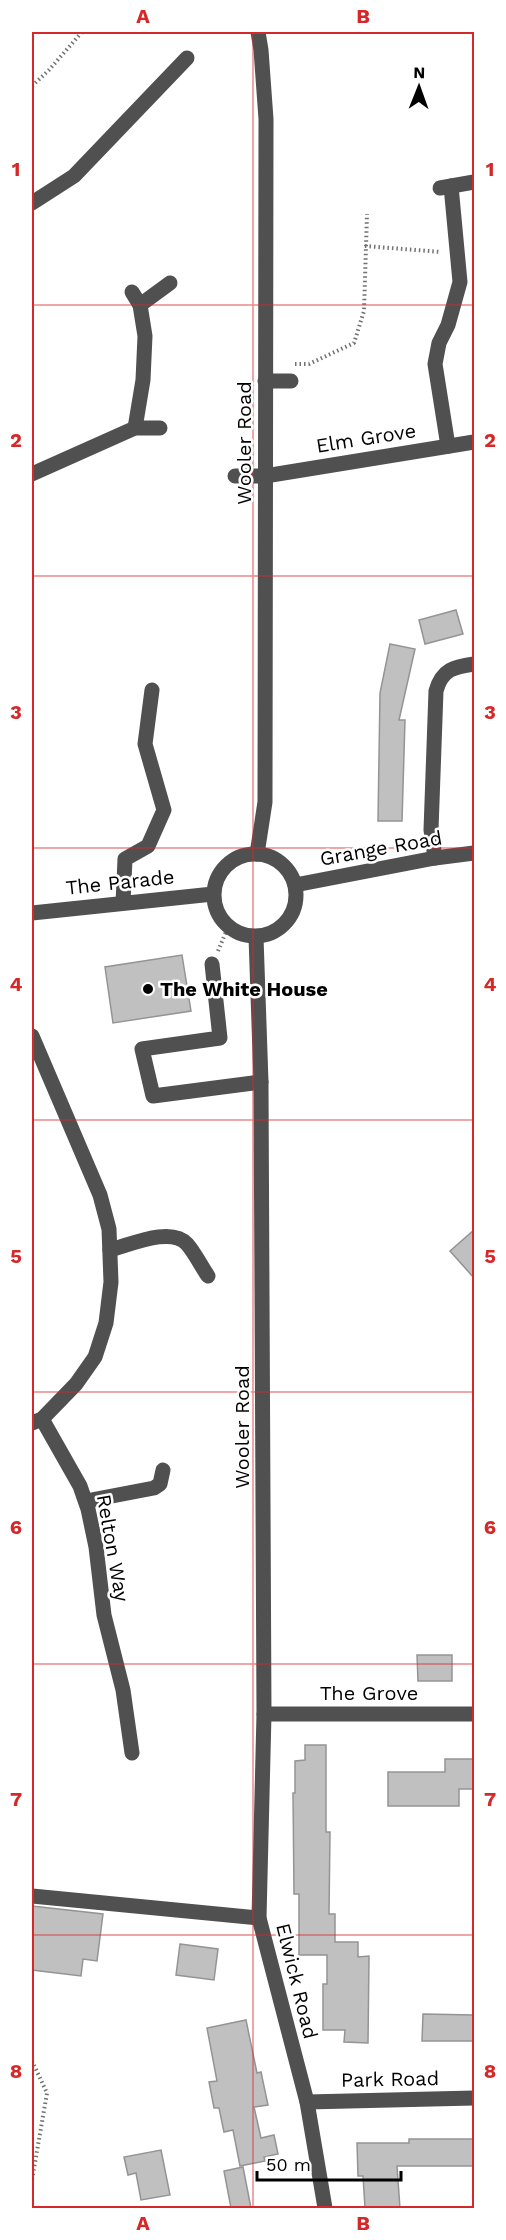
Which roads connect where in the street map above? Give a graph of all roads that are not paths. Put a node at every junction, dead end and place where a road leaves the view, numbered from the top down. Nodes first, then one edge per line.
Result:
1 (258, 32) edge
2 (187, 58) dead end
3 (474, 182) edge
4 (32, 203) edge
5 (170, 283) dead end
6 (265, 381) junction
7 (291, 381) dead end
8 (135, 428) junction
9 (159, 428) dead end
10 (474, 442) edge
11 (448, 446) junction
12 (32, 474) edge
13 (234, 476) dead end
14 (265, 476) junction
15 (474, 664) edge
16 (152, 690) dead end
17 (474, 853) edge
18 (257, 854) junction
19 (435, 858) junction
20 (295, 885) junction
21 (213, 894) junction
22 (123, 903) junction
23 (32, 913) edge
24 (256, 937) junction
25 (212, 964) road end
26 (32, 1036) edge
27 (261, 1082) junction
28 (110, 1250) junction
29 (208, 1276) dead end
30 (37, 1421) edge
31 (163, 1470) dead end
32 (86, 1501) junction
33 (264, 1714) junction
34 (474, 1714) edge
35 (132, 1753) dead end
36 (32, 1896) edge
37 (259, 1918) junction
38 (474, 2098) edge
39 (307, 2102) junction
40 (325, 2208) edge

1 - 6 street, Wooler Road
2 - 4 street
3 - 11 street
5 - 8 street
6 - 7 street
6 - 14 street, Wooler Road
8 - 9 street
8 - 12 street
10 - 11 street, Elm Grove
11 - 14 street, Elm Grove
13 - 14 street, Elm Grove
14 - 18 street, Wooler Road
15 - 19 street
16 - 22 street
17 - 19 street, Grange Road
18 - 20 street
18 - 21 street
19 - 20 street, Grange Road
20 - 24 street
21 - 22 street, The Parade
21 - 24 street
22 - 23 street, The Parade
24 - 27 street, Wooler Road
25 - 27 street
26 - 28 street, Relton Way
27 - 33 street, Wooler Road
28 - 29 street
28 - 30 street, Relton Way
30 - 32 street, Relton Way
31 - 32 street
32 - 35 street, Relton Way
33 - 34 street, The Grove
33 - 37 street, Wooler Road
36 - 37 street, Elwick Road
37 - 39 street, Elwick Road
38 - 39 street, Park Road
39 - 40 street, Elwick Road

